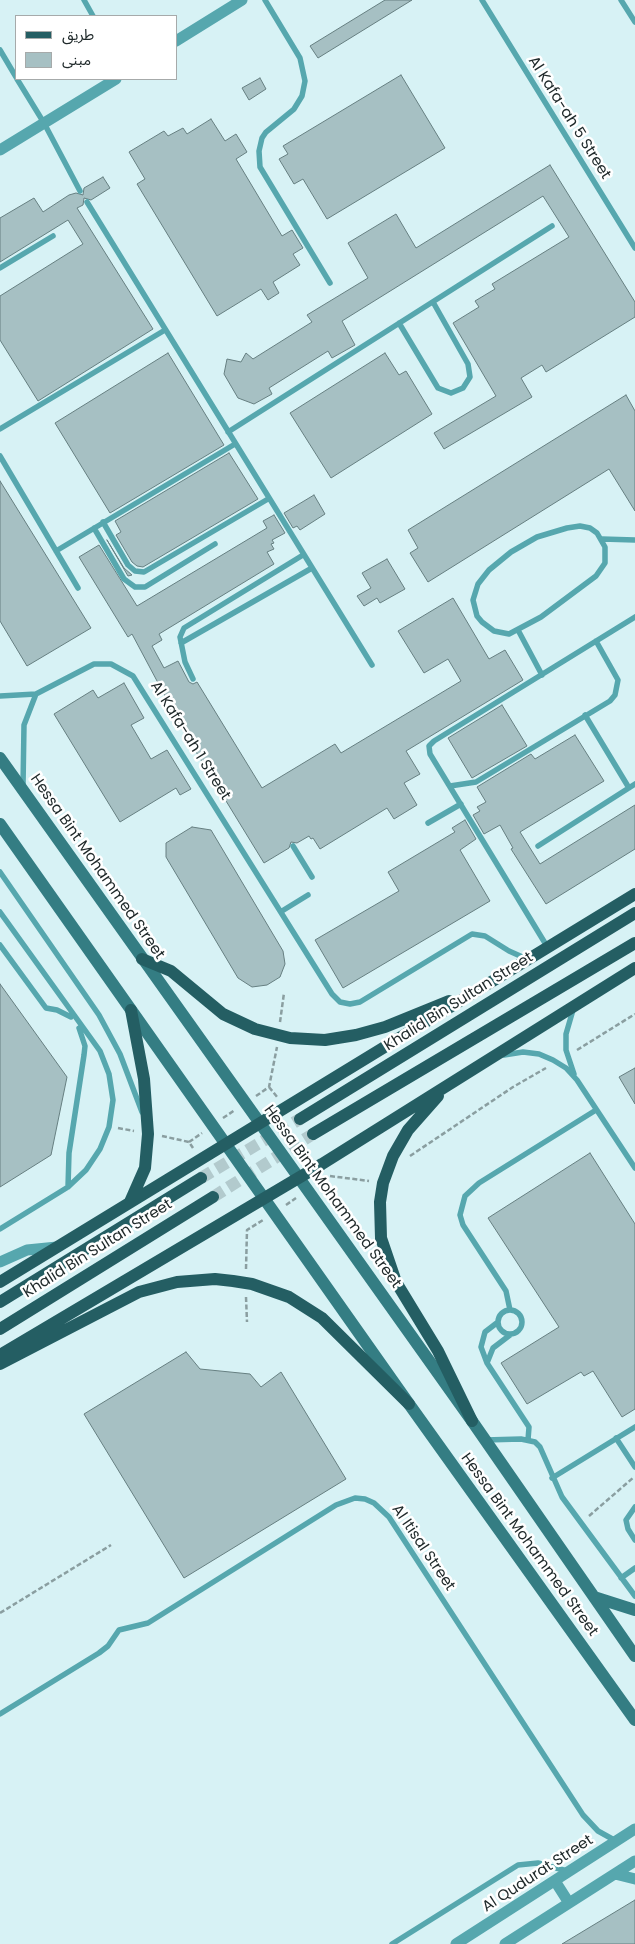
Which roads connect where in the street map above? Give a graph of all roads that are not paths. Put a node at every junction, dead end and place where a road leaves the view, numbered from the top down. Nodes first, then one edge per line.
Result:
1 (84, 0) edge
2 (242, 0) edge
3 (265, 0) edge
4 (482, 0) edge
5 (621, 0) edge
6 (93, 15) edge
7 (635, 22) edge
8 (178, 40) edge
9 (0, 50) edge
10 (15, 75) edge
11 (18, 80) edge
12 (114, 80) edge
13 (44, 123) junction
14 (0, 150) edge
15 (80, 191) dead end
16 (86, 202) dead end
17 (552, 226) dead end
18 (53, 236) dead end
19 (635, 248) edge
20 (0, 268) edge
21 (330, 283) dead end
22 (433, 302) junction
23 (399, 323) junction
24 (165, 330) junction
25 (0, 429) edge
26 (228, 432) junction
27 (235, 444) junction
28 (0, 456) edge
29 (268, 499) junction
30 (103, 522) junction
31 (94, 528) junction
32 (602, 540) junction
33 (635, 540) edge
34 (215, 544) dead end
35 (56, 551) junction
36 (303, 555) junction
37 (312, 568) junction
38 (78, 588) dead end
39 (635, 618) edge
40 (518, 630) junction
41 (596, 641) junction
42 (181, 643) junction
43 (372, 664) dead end
44 (542, 675) junction
45 (193, 679) dead end
46 (36, 694) junction
47 (0, 696) edge
48 (585, 715) junction
49 (0, 758) edge
50 (635, 784) edge
51 (450, 786) junction
52 (629, 788) junction
53 (24, 792) junction
54 (461, 804) junction
55 (428, 823) dead end
56 (0, 824) edge
57 (293, 846) dead end
58 (538, 846) dead end
59 (0, 872) edge
60 (312, 877) dead end
61 (635, 894) edge
62 (308, 895) dead end
63 (282, 911) junction
64 (0, 912) edge
65 (635, 913) edge
66 (635, 943) edge
67 (0, 945) edge
68 (548, 948) junction
69 (142, 959) junction
70 (529, 959) junction
71 (635, 968) edge
72 (468, 996) junction
73 (576, 1004) junction
74 (131, 1010) junction
75 (76, 1020) junction
76 (491, 1057) junction
77 (577, 1080) junction
78 (453, 1081) junction
79 (596, 1110) junction
80 (300, 1119) tunnel mouth
81 (148, 1123) junction
82 (259, 1124) junction
83 (313, 1134) tunnel mouth
84 (225, 1144) junction
85 (635, 1168) edge
86 (201, 1178) tunnel mouth
87 (298, 1178) junction
88 (68, 1187) junction
89 (213, 1197) tunnel mouth
90 (264, 1199) junction
91 (130, 1202) junction
92 (0, 1229) edge
93 (57, 1247) junction
94 (0, 1262) edge
95 (0, 1282) edge
96 (0, 1302) edge
97 (510, 1310) junction
98 (498, 1322) junction
99 (0, 1329) edge
100 (511, 1335) junction
101 (0, 1355) edge
102 (487, 1363) junction
103 (0, 1364) edge
104 (409, 1404) junction
105 (472, 1421) junction
106 (635, 1427) edge
107 (616, 1438) junction
108 (485, 1440) junction
109 (528, 1440) junction
110 (635, 1467) edge
111 (552, 1478) junction
112 (635, 1507) edge
113 (635, 1540) edge
114 (635, 1568) edge
115 (621, 1578) junction
116 (635, 1596) edge
117 (594, 1597) junction
118 (635, 1610) edge
119 (635, 1656) edge
120 (0, 1714) edge
121 (635, 1720) edge
122 (635, 1829) edge
123 (617, 1841) junction
124 (635, 1861) edge
125 (569, 1872) junction
126 (615, 1874) junction
127 (635, 1879) edge
128 (555, 1880) junction
129 (569, 1903) junction
130 (392, 1944) edge
131 (456, 1944) edge
132 (505, 1944) edge

1 - 6 lane
2 - 8 street
3 - 21 lane
4 - 19 lane, Al Kafa-ah 5 Street
5 - 7 lane
9 - 10 lane
11 - 13 lane
12 - 13 street
13 - 14 street
13 - 15 lane
16 - 24 lane
17 - 22 lane
18 - 20 lane
22 - 23 lane
22 - 23 lane
23 - 26 lane
24 - 25 lane
24 - 26 lane
26 - 27 lane
27 - 29 lane
27 - 30 lane
28 - 35 lane
29 - 30 lane
29 - 36 lane
30 - 31 lane
31 - 34 lane
31 - 35 lane
32 - 33 lane
32 - 40 lane
32 - 40 lane
35 - 38 lane
36 - 37 lane
36 - 42 lane
37 - 42 lane
37 - 43 lane
39 - 41 lane
40 - 44 lane
41 - 44 lane
41 - 48 lane
42 - 45 lane
44 - 51 lane
46 - 47 lane, Al Kafa-ah 1 Street
46 - 53 lane
46 - 63 lane, Al Kafa-ah 1 Street
48 - 51 lane
48 - 52 lane
49 - 53 main road, Hessa Bint Mohammed Street
50 - 52 lane
51 - 54 lane
52 - 58 lane
53 - 69 main road, Hessa Bint Mohammed Street
54 - 55 lane
54 - 68 lane
56 - 74 main road, Hessa Bint Mohammed Street
57 - 60 lane
59 - 81 lane
61 - 68 main road
62 - 63 lane
63 - 70 lane, Al Kafa-ah 1 Street
64 - 75 lane
65 - 80 main road, Khalid Bin Sultan Street
66 - 83 main road
67 - 75 lane
68 - 70 main road
69 - 72 main road
69 - 82 main road, Hessa Bint Mohammed Street
70 - 72 main road
71 - 73 main road
72 - 82 main road
73 - 76 main road
73 - 77 lane
74 - 81 main road
74 - 84 main road, Hessa Bint Mohammed Street
75 - 88 lane
75 - 88 lane
76 - 77 lane
76 - 78 main road
77 - 79 lane
78 - 87 main road
78 - 105 main road
79 - 85 lane
79 - 97 lane
81 - 91 main road
82 - 84 main road
82 - 87 main road, Hessa Bint Mohammed Street
84 - 90 main road, Hessa Bint Mohammed Street
84 - 91 main road
86 - 96 main road, Khalid Bin Sultan Street
87 - 90 main road
87 - 105 main road, Hessa Bint Mohammed Street
88 - 92 lane
89 - 99 main road, Khalid Bin Sultan Street
90 - 101 main road
90 - 104 main road, Hessa Bint Mohammed Street
91 - 93 main road
93 - 94 street
93 - 95 main road
97 - 98 lane
97 - 100 lane
98 - 100 lane
98 - 102 lane
100 - 102 lane
102 - 109 lane
103 - 104 main road
104 - 121 main road, Hessa Bint Mohammed Street
105 - 108 main road, Hessa Bint Mohammed Street
106 - 107 lane
107 - 110 lane
107 - 111 lane
108 - 109 lane
108 - 117 main road, Hessa Bint Mohammed Street
109 - 111 lane
111 - 115 lane
112 - 113 lane
114 - 115 lane
115 - 116 lane
117 - 118 main road
117 - 119 main road, Hessa Bint Mohammed Street
120 - 123 lane, Al Itisal Street
122 - 123 street, Al Qudurat Street
123 - 125 street, Al Qudurat Street
124 - 126 street
125 - 128 street, Al Qudurat Street
125 - 130 lane
126 - 127 street
126 - 129 street
128 - 129 street
128 - 131 street, Al Qudurat Street
129 - 132 street

